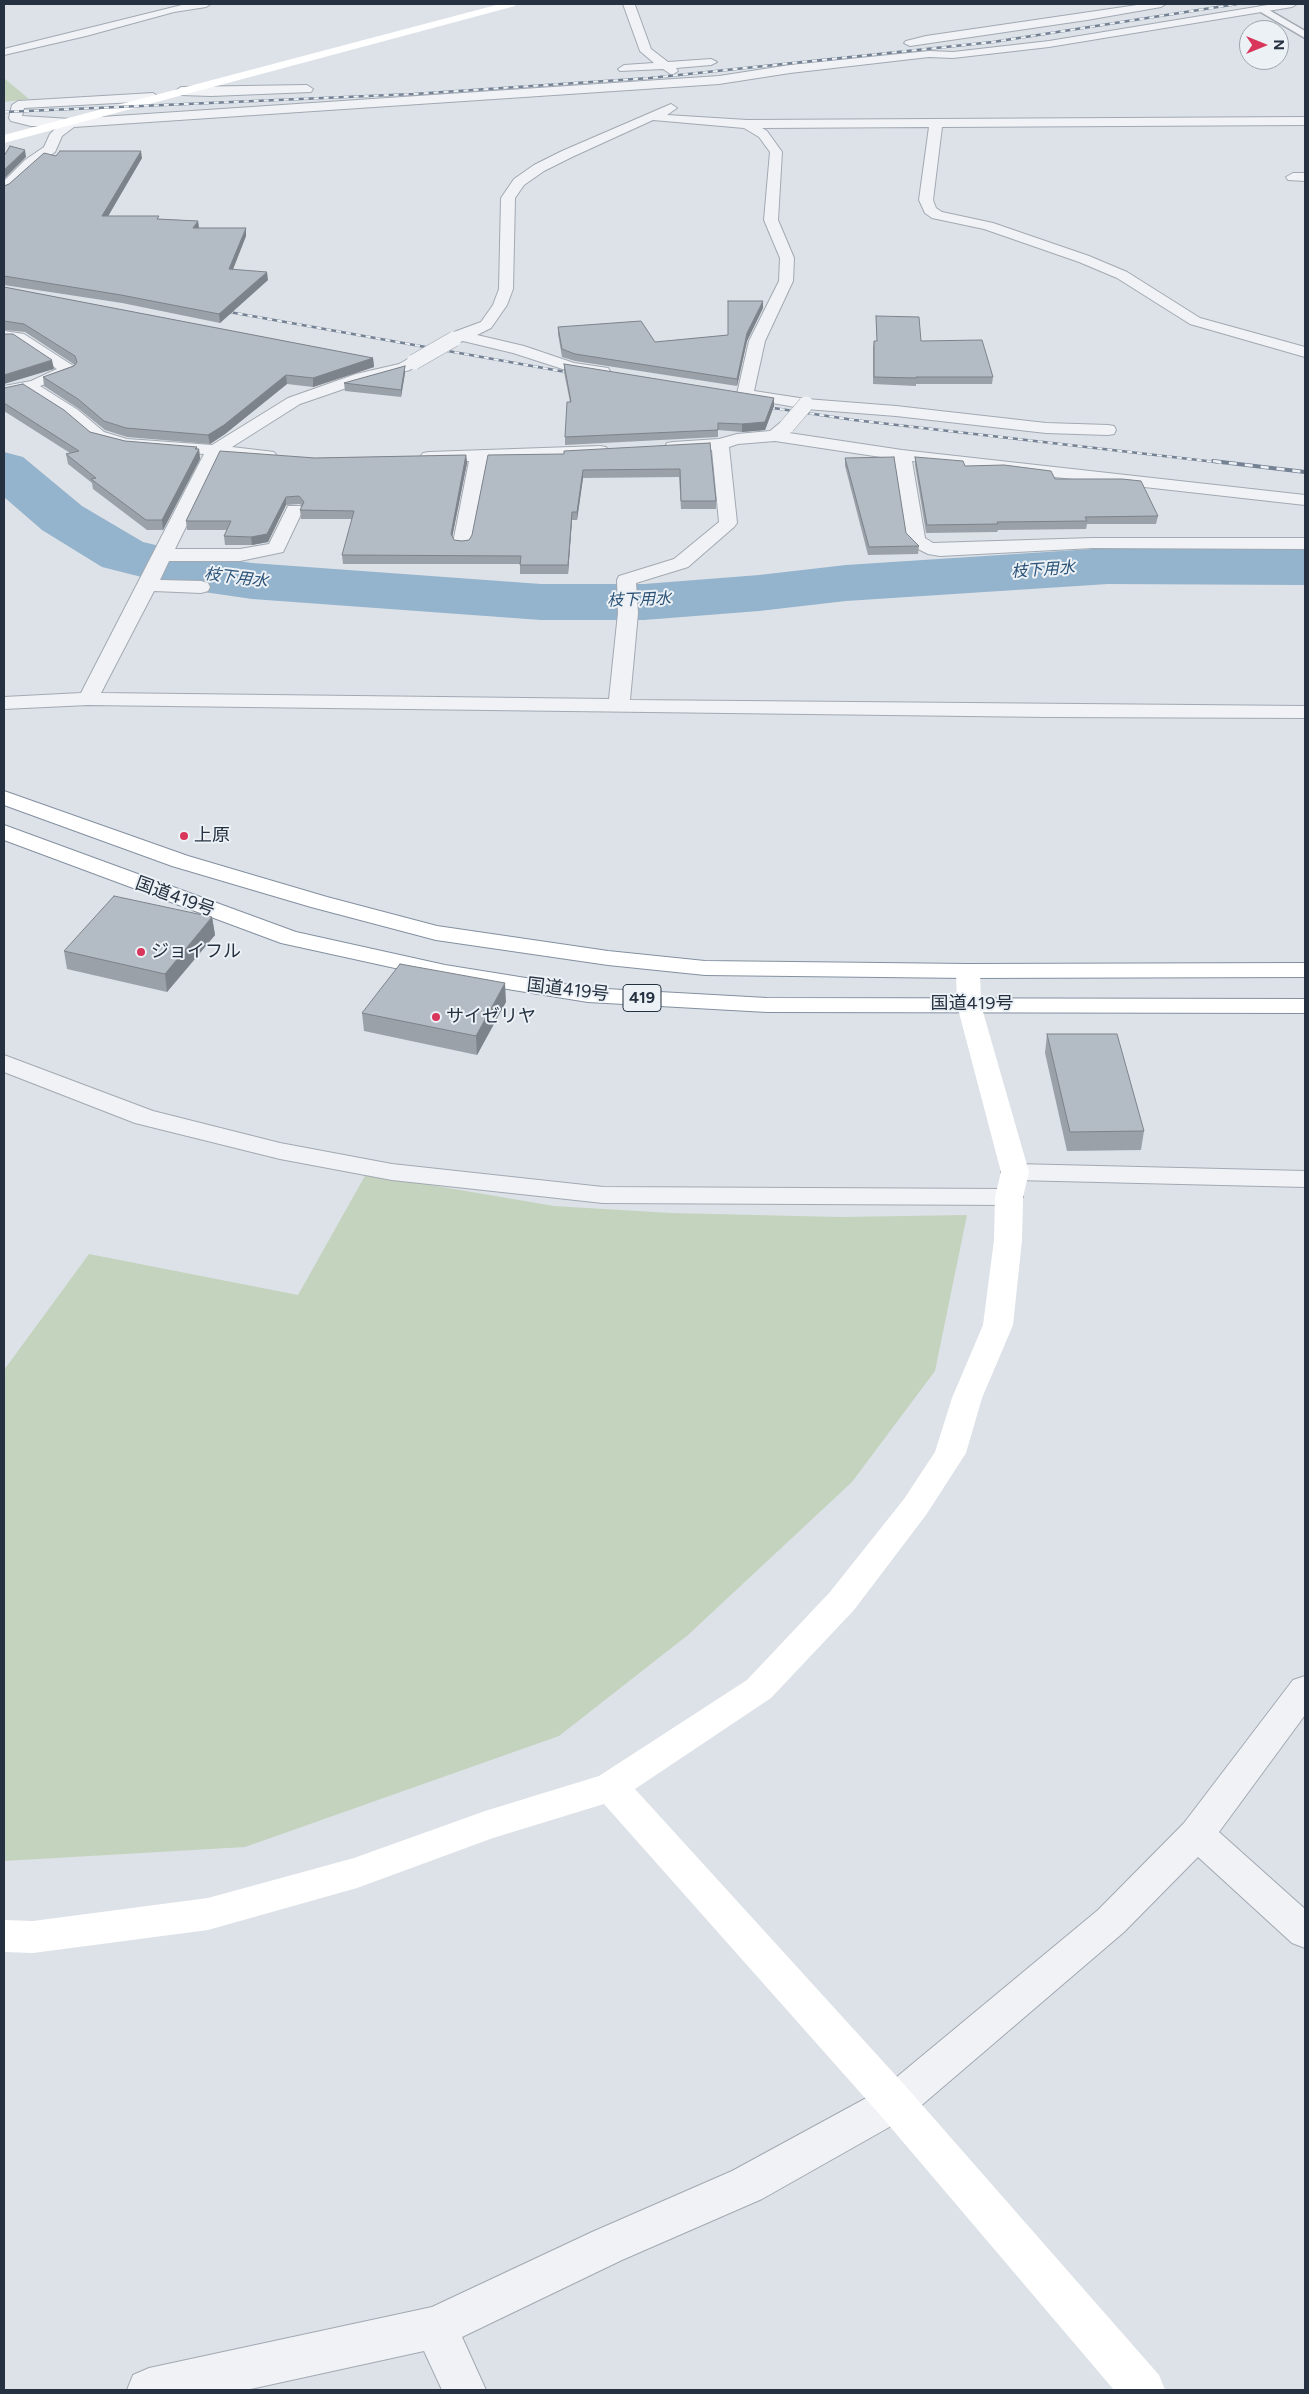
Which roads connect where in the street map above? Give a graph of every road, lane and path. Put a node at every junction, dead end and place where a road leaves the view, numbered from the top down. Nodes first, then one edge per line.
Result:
1 (206, 4) edge
2 (511, 4) edge
3 (628, 4) edge
4 (1161, 4) edge
5 (1292, 4) edge
6 (1262, 10) junction
7 (1305, 35) edge
8 (4, 52) edge
9 (782, 58) dead end
10 (723, 61) dead end
11 (664, 64) junction
12 (611, 70) dead end
13 (688, 82) junction
14 (322, 89) dead end
15 (181, 91) junction
16 (153, 97) junction
17 (19, 105) junction
18 (4, 106) edge
19 (654, 116) junction
20 (28, 121) junction
21 (1305, 121) edge
22 (936, 122) junction
23 (66, 123) junction
24 (747, 124) junction
25 (4, 127) edge
26 (4, 138) edge
27 (4, 188) edge
28 (4, 336) edge
29 (456, 337) junction
30 (1305, 352) edge
31 (368, 359) edge
32 (409, 364) junction
33 (620, 374) edge
34 (27, 385) junction
35 (726, 390) edge
36 (4, 391) edge
37 (745, 394) junction
38 (806, 404) junction
39 (1108, 430) dead end
40 (781, 431) junction
41 (720, 444) junction
42 (660, 448) edge
43 (215, 450) junction
44 (621, 450) edge
45 (902, 455) junction
46 (478, 456) junction
47 (281, 457) edge
48 (414, 458) edge
49 (1305, 500) edge
50 (294, 510) edge
51 (462, 543) edge
52 (1305, 544) edge
53 (162, 555) junction
54 (149, 583) junction
55 (202, 587) dead end
56 (88, 699) junction
57 (4, 703) edge
58 (619, 706) junction
59 (1305, 712) edge
60 (4, 798) edge
61 (4, 832) edge
62 (1305, 970) edge
63 (968, 971) junction
64 (969, 1004) junction
65 (1305, 1006) edge
66 (4, 1063) edge
67 (1305, 1179) edge
68 (1012, 1184) junction
69 (1305, 1690) edge
70 (611, 1787) junction
71 (1196, 1834) junction
72 (1305, 1932) edge
73 (4, 1936) edge
74 (895, 2103) junction
75 (436, 2327) junction
76 (149, 2390) edge
77 (464, 2390) edge
78 (1143, 2390) edge

1 - 8 street
2 - 15 main road
3 - 11 street
4 - 9 street
5 - 6 street
6 - 7 lane
6 - 13 street
10 - 11 street
11 - 12 street
11 - 13 street
13 - 19 street
13 - 23 street
14 - 15 street
15 - 16 main road
16 - 17 street
16 - 23 main road
17 - 18 street
17 - 20 street
19 - 24 street
19 - 29 street
20 - 23 street
20 - 25 street
21 - 22 street
22 - 24 street
22 - 30 street
23 - 26 main road
23 - 27 street
24 - 37 street
28 - 34 street
29 - 32 street, bridge
29 - 33 street
31 - 32 street
32 - 43 street
34 - 36 street
34 - 43 street
35 - 37 street
37 - 38 street
38 - 39 street
38 - 40 street, bridge
40 - 41 street
40 - 45 street
41 - 42 street
41 - 58 street
43 - 47 street
43 - 53 street
44 - 46 street
45 - 49 street
45 - 52 street
46 - 48 street
46 - 51 street
50 - 53 street
53 - 54 street
54 - 55 street
54 - 56 street
56 - 57 street
56 - 58 street
58 - 59 street
60 - 63 main road, 国道419号 / 419
61 - 64 main road, 国道419号 / 419
62 - 63 main road, 国道419号 / 419
63 - 64 main road
64 - 65 main road, 国道419号 / 419
64 - 68 main road
66 - 68 street
67 - 68 street
68 - 70 main road
69 - 71 street
70 - 73 main road
70 - 74 main road
71 - 72 street
71 - 74 street
74 - 75 street
74 - 78 main road
75 - 76 street
75 - 77 street

